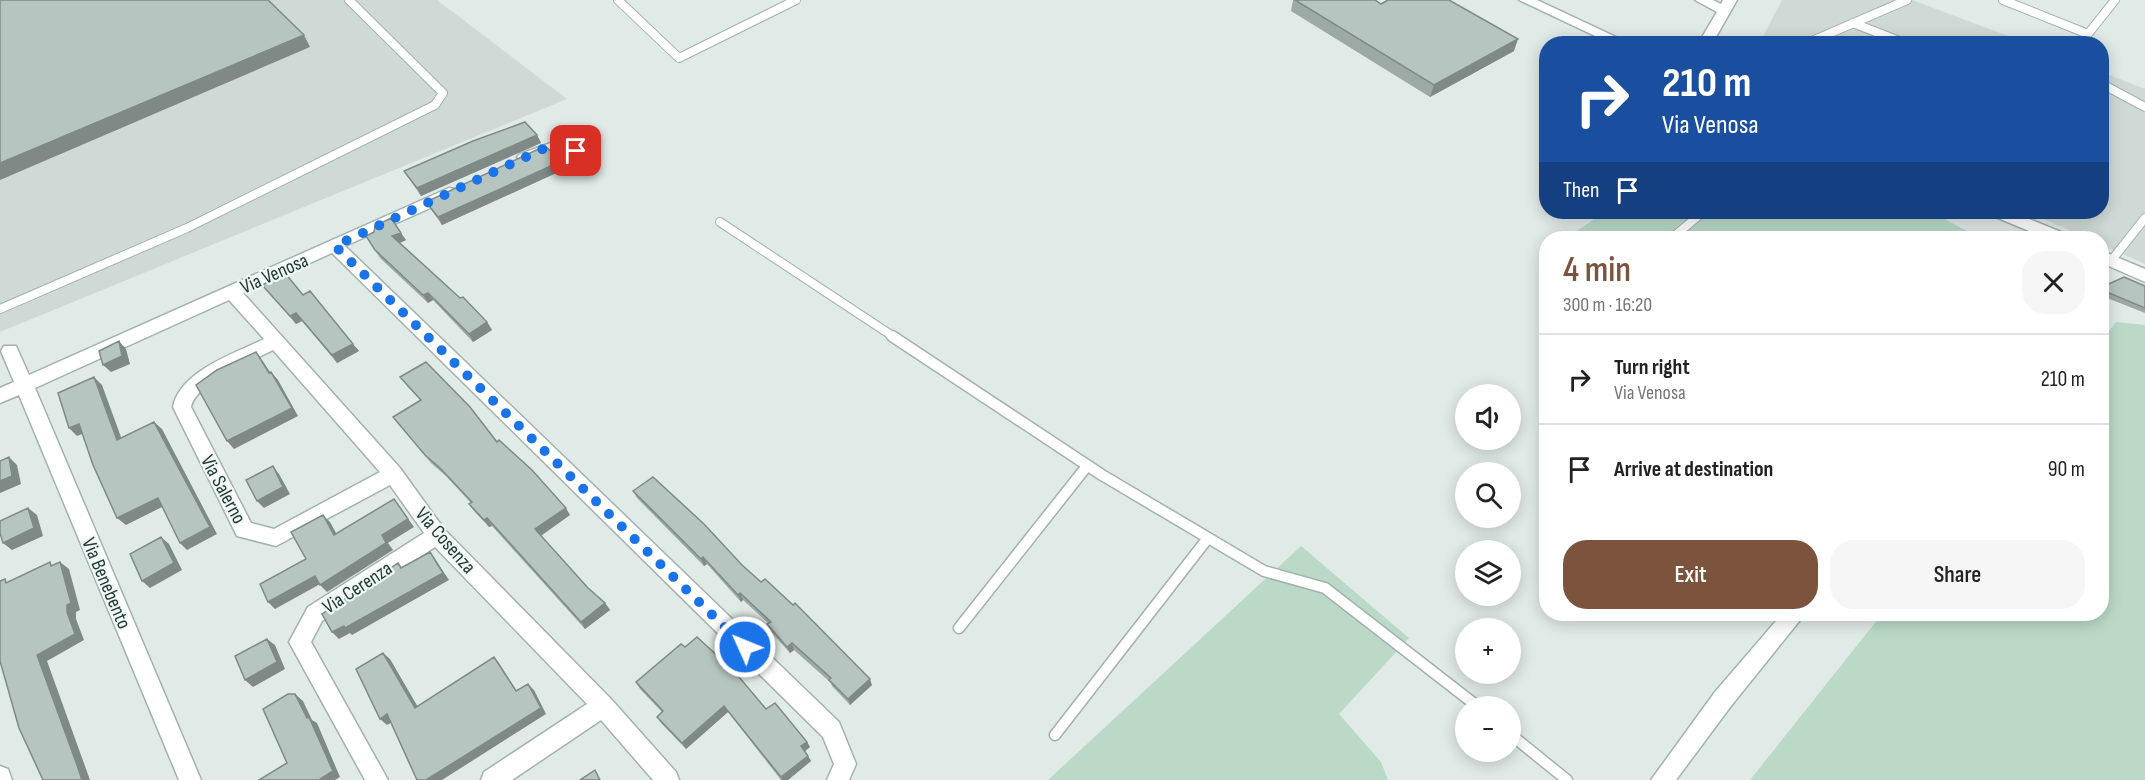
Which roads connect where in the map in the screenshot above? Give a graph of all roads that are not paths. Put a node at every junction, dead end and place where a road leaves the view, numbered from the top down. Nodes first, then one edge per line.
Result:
1 (349, 0) edge
2 (618, 0) edge
3 (796, 0) edge
4 (1526, 0) edge
5 (1702, 0) edge
6 (1907, 0) edge
7 (2003, 0) edge
8 (2115, 0) edge
9 (1727, 5) edge
10 (1853, 23) junction
11 (1606, 36) edge
12 (1710, 36) edge
13 (1823, 36) edge
14 (1886, 36) edge
15 (2109, 88) edge
16 (2145, 107) edge
17 (590, 157) dead end
18 (512, 164) edge
19 (460, 188) edge
20 (2145, 218) edge
21 (1695, 219) edge
22 (2015, 219) edge
23 (720, 222) dead end
24 (1680, 231) edge
25 (2044, 231) edge
26 (335, 246) junction
27 (2109, 258) edge
28 (2109, 264) edge
29 (2145, 276) edge
30 (232, 292) junction
31 (0, 309) edge
32 (275, 341) junction
33 (10, 351) dead end
34 (23, 386) junction
35 (0, 396) edge
36 (1087, 465) junction
37 (393, 474) junction
38 (436, 535) junction
39 (1208, 538) junction
40 (1789, 621) edge
41 (959, 628) dead end
42 (1465, 696) edge
43 (603, 706) junction
44 (1055, 735) dead end
45 (1521, 743) edge
46 (190, 780) edge
47 (377, 780) edge
48 (492, 780) edge
49 (668, 780) edge
50 (838, 780) edge
51 (1567, 780) edge
52 (1662, 780) edge

1 - 31 lane
2 - 3 lane
4 - 11 street
5 - 9 street
6 - 10 lane
7 - 8 lane
9 - 12 street
10 - 13 lane
10 - 14 lane
15 - 16 lane
17 - 18 street
19 - 26 street, Via Venosa
20 - 27 lane
21 - 24 lane
22 - 25 street
23 - 36 lane
26 - 30 street, Via Venosa
26 - 50 street
28 - 29 street
30 - 32 street, Via Cosenza
30 - 34 street, Via Venosa
32 - 37 street, Via Cosenza
32 - 37 street, Via Salerno
33 - 34 street, Via Benebento
34 - 35 street, Via Venosa
34 - 46 street, Via Benebento
36 - 39 lane
36 - 41 lane
37 - 38 street, Via Cosenza
38 - 43 street, Via Cosenza
38 - 47 street, Via Cerenza
39 - 42 lane
39 - 44 lane
40 - 52 street
43 - 48 street
43 - 49 street, Via Cosenza
45 - 51 lane

